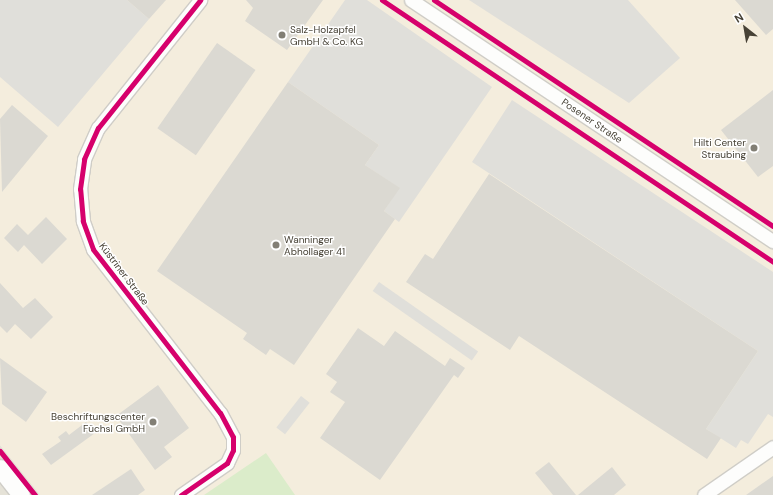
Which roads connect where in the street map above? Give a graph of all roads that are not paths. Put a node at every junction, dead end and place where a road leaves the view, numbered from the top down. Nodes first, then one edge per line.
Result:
1 (200, 0) edge
2 (411, 0) edge
3 (773, 242) edge
4 (773, 447) edge
5 (0, 468) edge
6 (21, 495) edge
7 (181, 495) edge
8 (704, 495) edge

1 - 7 street, Küstriner Straße
2 - 3 street, Posener Straße
4 - 8 street
5 - 6 street

